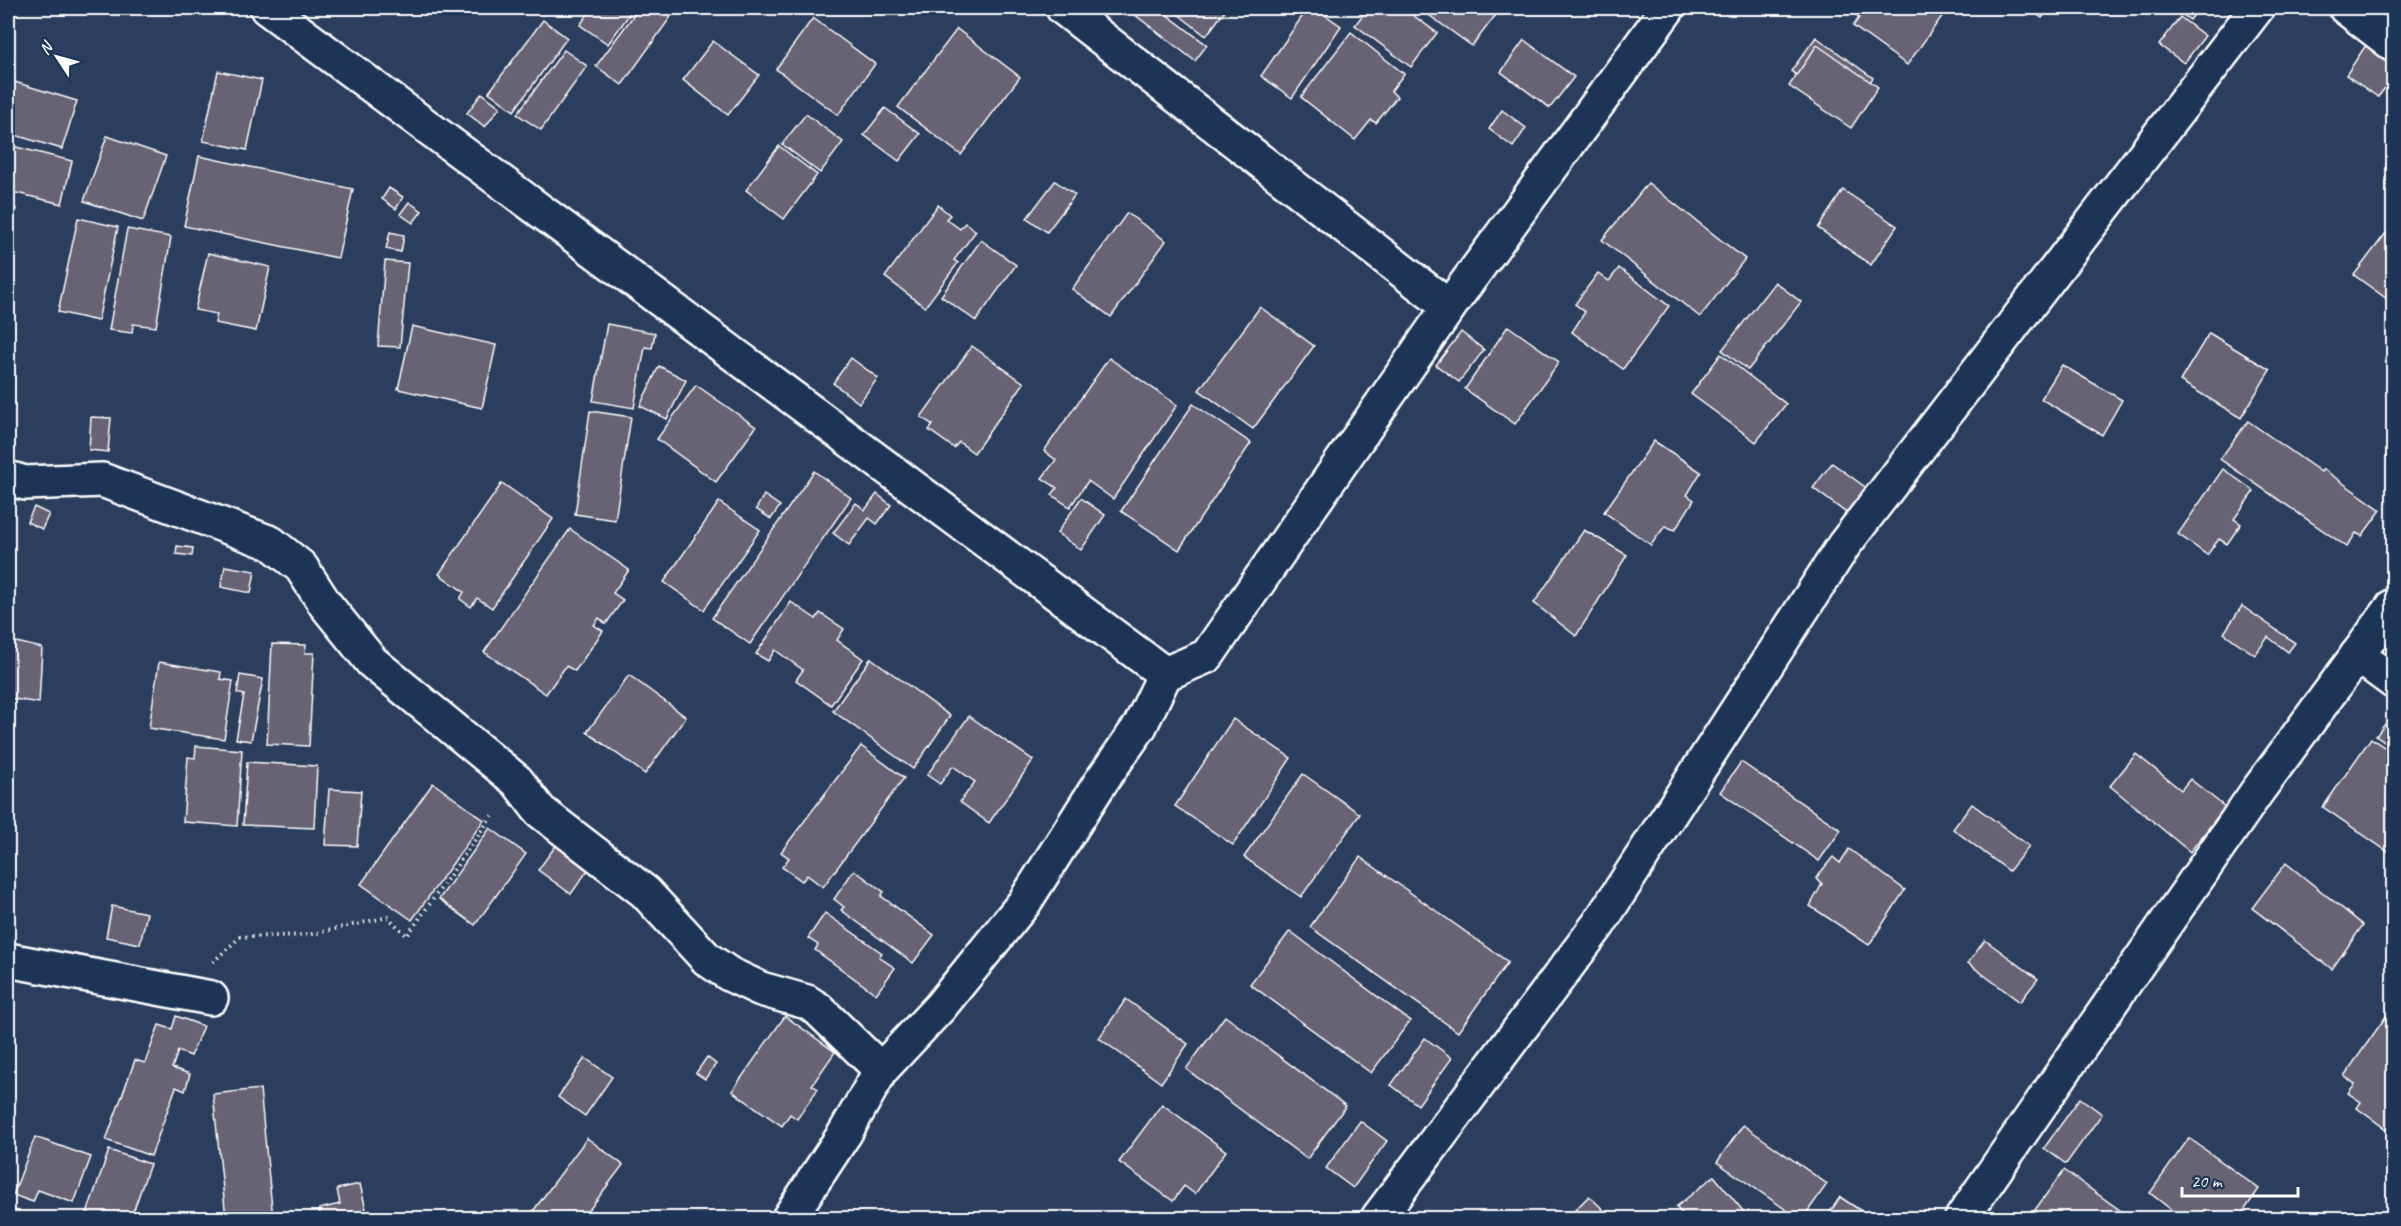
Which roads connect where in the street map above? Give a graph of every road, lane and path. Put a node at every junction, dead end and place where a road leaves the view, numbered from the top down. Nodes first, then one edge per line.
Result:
1 (267, 8) edge
2 (1668, 8) edge
3 (2257, 8) edge
4 (2346, 8) edge
5 (1068, 9) edge
6 (2394, 45) edge
7 (1449, 307) junction
8 (8, 478) edge
9 (2394, 605) edge
10 (2357, 655) junction
11 (1165, 674) junction
12 (2394, 682) edge
13 (517, 781) junction
14 (8, 960) edge
15 (212, 998) joint
16 (881, 1070) junction
17 (789, 1218) edge
18 (1378, 1218) edge
19 (1962, 1218) edge

1 - 11 street
2 - 7 street
3 - 18 street
4 - 6 street
5 - 7 street
7 - 11 street
8 - 13 street
9 - 10 street
10 - 12 street
10 - 19 street
11 - 16 street
13 - 15 path
13 - 16 street
14 - 15 street
16 - 17 street

